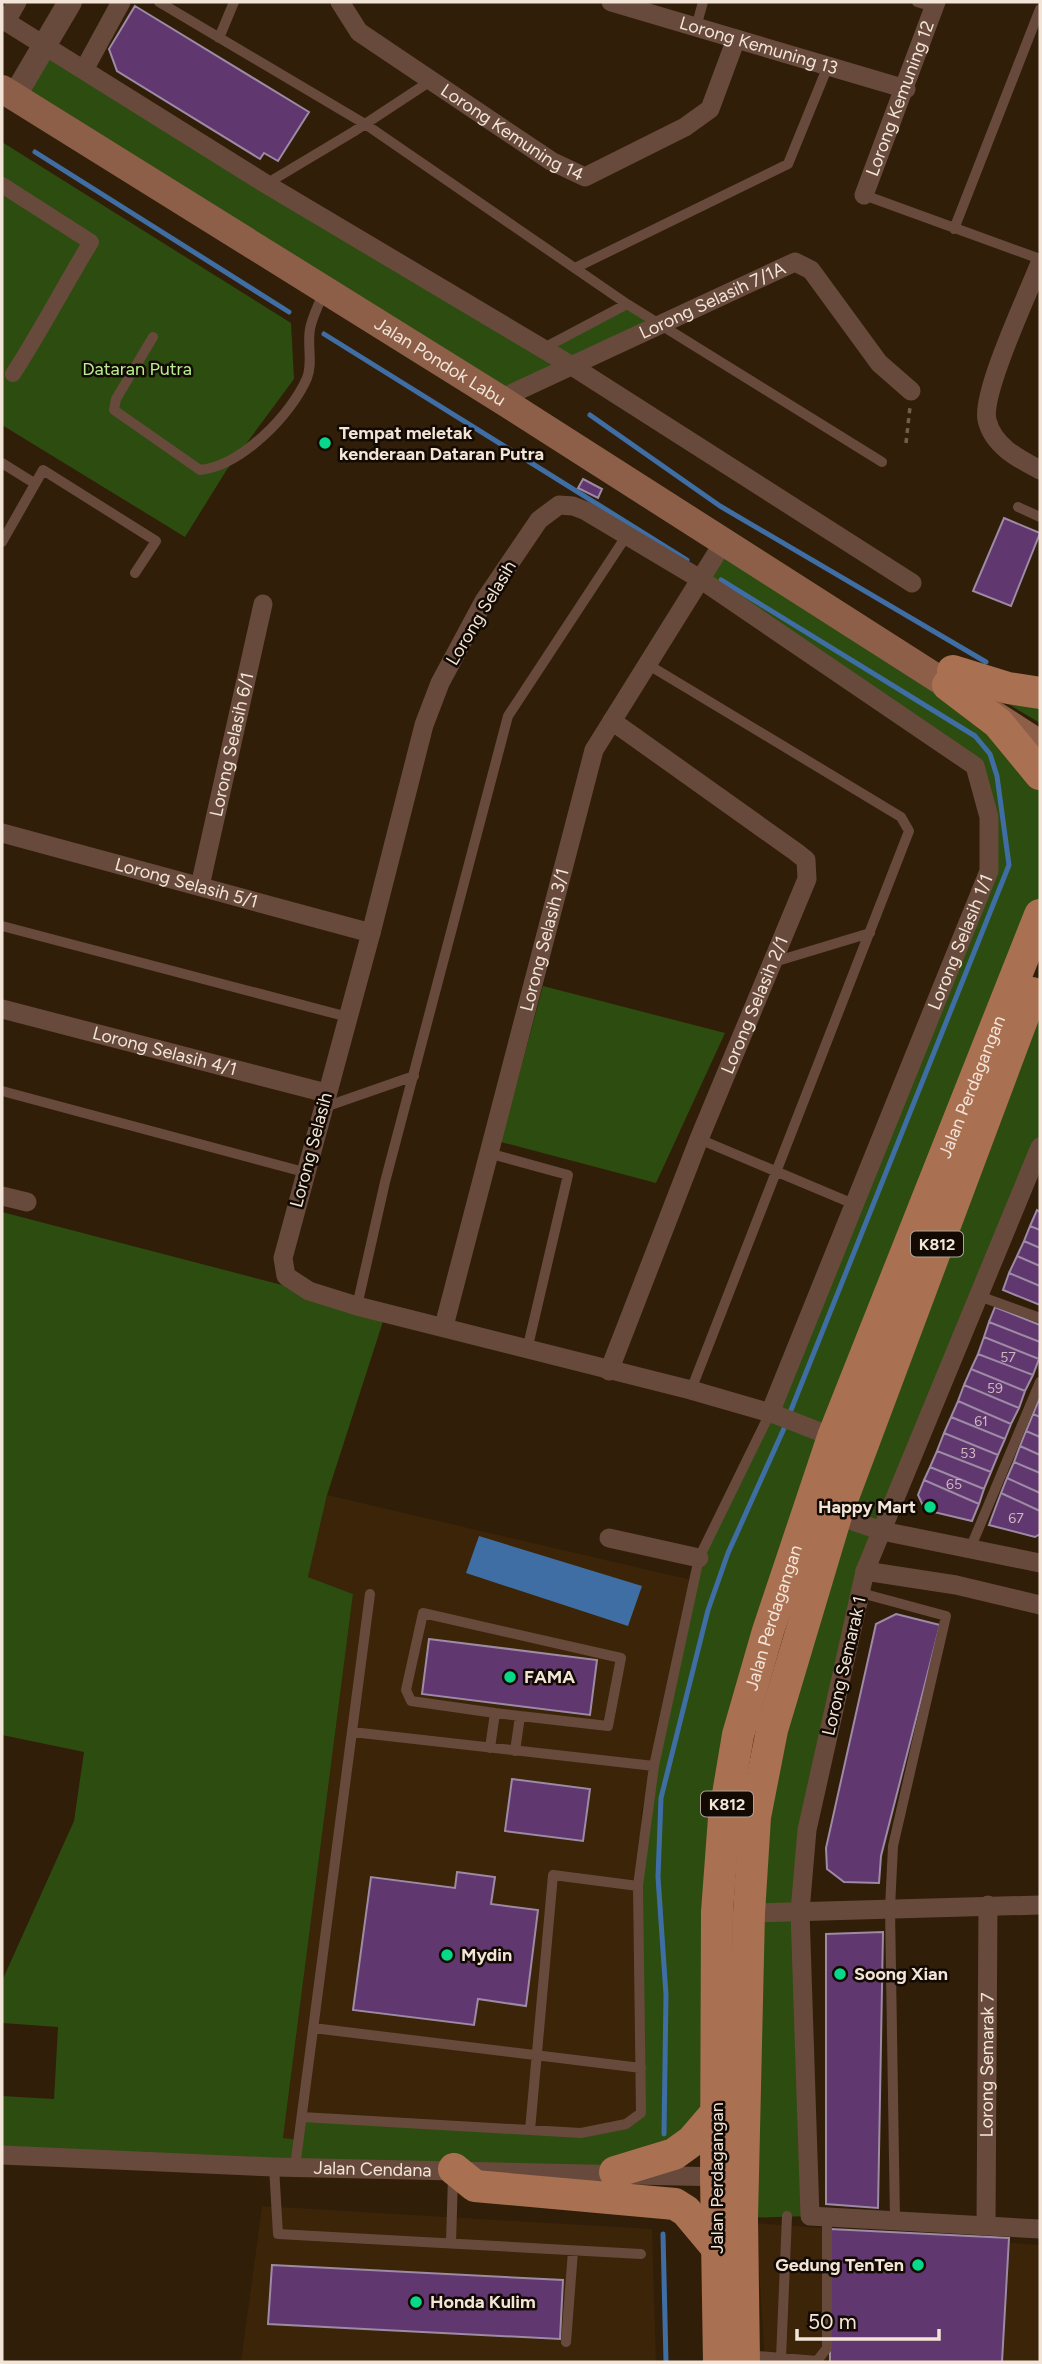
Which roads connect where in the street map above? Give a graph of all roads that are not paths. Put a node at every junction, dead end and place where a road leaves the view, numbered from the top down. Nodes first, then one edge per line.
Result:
1 (18, 2) edge
2 (70, 2) edge
3 (121, 2) edge
4 (159, 2) edge
5 (234, 2) edge
6 (340, 2) edge
7 (611, 2) edge
8 (703, 2) edge
9 (929, 3) edge
10 (1040, 9) edge
11 (4, 20) edge
12 (696, 27) junction
13 (219, 38) junction
14 (736, 39) junction
15 (47, 46) junction
16 (828, 65) junction
17 (85, 68) junction
18 (432, 80) junction
19 (906, 89) junction
20 (8, 93) edge
21 (365, 124) junction
22 (266, 184) junction
23 (2, 185) edge
24 (864, 195) joint
25 (954, 229) junction
26 (1040, 261) edge
27 (576, 267) junction
28 (324, 289) junction
29 (627, 304) junction
30 (660, 325) junction
31 (153, 337) dead end
32 (543, 349) junction
33 (572, 366) junction
34 (13, 374) dead end
35 (911, 391) road end
36 (500, 399) junction
37 (882, 462) dead end
38 (2, 463) edge
39 (1040, 470) edge
40 (34, 483) junction
41 (559, 506) joint
42 (1018, 507) dead end
43 (1040, 517) edge
44 (627, 534) junction
45 (2, 542) edge
46 (723, 543) junction
47 (135, 573) dead end
48 (700, 579) junction
49 (912, 583) dead end
50 (263, 604) dead end
51 (647, 664) junction
52 (950, 678) junction
53 (1040, 693) edge
54 (612, 721) junction
55 (1040, 723) edge
56 (1040, 744) edge
57 (1040, 774) edge
58 (2, 833) edge
59 (200, 886) junction
60 (1040, 915) edge
61 (2, 926) edge
62 (371, 933) junction
63 (870, 933) junction
64 (774, 962) junction
65 (1040, 972) edge
66 (2, 1009) edge
67 (348, 1017) junction
68 (414, 1076) junction
69 (2, 1091) edge
70 (324, 1101) junction
71 (699, 1139) junction
72 (1040, 1147) edge
73 (488, 1153) junction
74 (775, 1171) junction
75 (304, 1172) junction
76 (2, 1196) edge
77 (27, 1202) dead end
78 (857, 1205) junction
79 (979, 1296) junction
80 (356, 1306) junction
81 (1040, 1318) edge
82 (443, 1326) junction
83 (527, 1350) junction
84 (609, 1371) junction
85 (1040, 1382) edge
86 (691, 1390) junction
87 (770, 1413) junction
88 (822, 1432) junction
89 (822, 1510) junction
90 (882, 1531) junction
91 (609, 1538) dead end
92 (970, 1549) junction
93 (699, 1558) junction
94 (1040, 1563) edge
95 (866, 1571) junction
96 (860, 1593) junction
97 (370, 1594) dead end
98 (1040, 1605) edge
99 (495, 1713) junction
100 (520, 1716) junction
101 (352, 1732) junction
102 (490, 1748) junction
103 (515, 1751) junction
104 (654, 1766) junction
105 (638, 1886) junction
106 (988, 1905) junction
107 (1040, 1905) edge
108 (890, 1908) junction
109 (800, 1911) junction
110 (749, 1913) junction
111 (313, 2028) junction
112 (536, 2054) junction
113 (640, 2068) junction
114 (716, 2113) junction
115 (302, 2117) junction
116 (530, 2130) junction
117 (2, 2155) edge
118 (274, 2167) junction
119 (295, 2167) junction
120 (454, 2169) junction
121 (615, 2172) junction
122 (730, 2177) junction
123 (787, 2216) dead end
124 (818, 2217) junction
125 (895, 2221) junction
126 (986, 2226) junction
127 (1040, 2229) edge
128 (451, 2243) junction
129 (717, 2248) junction
130 (573, 2251) junction
131 (642, 2254) dead end
132 (566, 2342) dead end
133 (781, 2357) junction
134 (735, 2360) edge

1 - 11 street
2 - 15 street
3 - 17 street
4 - 13 lane
5 - 13 lane
6 - 18 street, Lorong Kemuning 14
7 - 12 street, Lorong Kemuning 13
8 - 12 lane
9 - 19 street, Lorong Kemuning 12
10 - 25 lane
11 - 15 street
12 - 14 street, Lorong Kemuning 13
13 - 21 lane
14 - 16 street, Lorong Kemuning 13
14 - 18 street, Lorong Kemuning 14
15 - 17 street
15 - 20 street
16 - 19 street, Lorong Kemuning 13
16 - 27 lane
17 - 22 street
18 - 21 lane
19 - 24 street, Lorong Kemuning 12
20 - 28 main road, Jalan Pondok Labu
21 - 22 lane
21 - 27 lane
22 - 32 street
23 - 34 street
24 - 25 lane
25 - 26 lane
26 - 39 street
27 - 29 lane
28 - 31 lane
28 - 36 main road, Jalan Pondok Labu
29 - 30 lane
29 - 32 lane
30 - 33 street, Lorong Selasih 7/1A
30 - 35 street, Lorong Selasih 7/1A
30 - 37 lane
32 - 33 street
33 - 36 street, Lorong Selasih 7/1A
33 - 49 street
36 - 46 main road, Jalan Pondok Labu
38 - 40 lane
40 - 45 lane
40 - 47 lane
41 - 44 street, Lorong Selasih 1/1
41 - 62 street, Lorong Selasih
42 - 43 lane
44 - 48 street, Lorong Selasih 1/1
44 - 68 lane
46 - 48 street, Lorong Selasih 3/1
46 - 52 main road, Jalan Pondok Labu
48 - 51 street, Lorong Selasih 3/1
48 - 78 street, Lorong Selasih 1/1
50 - 59 street, Lorong Selasih 6/1
51 - 54 street, Lorong Selasih 3/1
51 - 63 lane
52 - 53 main road
52 - 55 main road, Jalan Pondok Labu
52 - 56 main road, Jalan Pondok Labu
52 - 57 main road
54 - 64 street, Lorong Selasih 2/1
54 - 73 street, Lorong Selasih 3/1
58 - 59 street, Lorong Selasih 5/1
59 - 62 street, Lorong Selasih 5/1
60 - 88 main road, Jalan Perdagangan / K812
61 - 67 lane
62 - 67 street, Lorong Selasih
63 - 64 lane
63 - 74 lane
64 - 71 street, Lorong Selasih 2/1
65 - 89 main road, Jalan Perdagangan / K812
66 - 70 street, Lorong Selasih 4/1
67 - 70 street, Lorong Selasih
68 - 70 lane
68 - 80 lane
69 - 75 lane
70 - 75 street, Lorong Selasih
71 - 74 lane
71 - 84 street, Lorong Selasih 2/1
72 - 79 street, Lorong Semarak 1
73 - 82 street, Lorong Selasih 3/1
73 - 83 lane
74 - 78 lane
74 - 86 lane
75 - 80 street, Lorong Selasih
76 - 77 street
78 - 87 street, Lorong Selasih 1/1
79 - 81 lane
79 - 90 street, Lorong Semarak 1
80 - 82 street, Lorong Selasih
82 - 83 street, Lorong Selasih
83 - 84 street, Lorong Selasih
84 - 86 street, Lorong Selasih
85 - 92 lane
86 - 87 street, Lorong Selasih
87 - 88 street, Lorong Selasih
87 - 93 lane
88 - 89 main road, Jalan Perdagangan / K812
89 - 90 street
89 - 110 main road, Jalan Perdagangan / K812
89 - 114 main road, Jalan Perdagangan / K812
90 - 92 street
90 - 95 street, Lorong Semarak 1
91 - 93 street
92 - 94 street
93 - 104 lane
95 - 96 street, Lorong Semarak 1
95 - 98 street
96 - 108 lane
96 - 109 street, Lorong Semarak 1
97 - 101 lane
99 - 100 lane
99 - 100 lane
99 - 102 lane
100 - 103 lane
101 - 102 lane
101 - 111 lane
102 - 103 lane
103 - 104 lane
104 - 105 lane
105 - 112 lane
105 - 113 lane
106 - 107 street
106 - 108 street
106 - 126 street, Lorong Semarak 7
108 - 109 street
108 - 125 lane
109 - 110 street
109 - 124 street, Lorong Semarak 1
110 - 122 main road, Jalan Perdagangan / K812
111 - 112 lane
111 - 115 lane
112 - 113 lane
112 - 116 lane
113 - 116 lane
114 - 121 main road
114 - 122 main road, Jalan Perdagangan / K812
115 - 116 lane
115 - 119 lane
117 - 118 street, Jalan Cendana
118 - 119 street, Jalan Cendana
118 - 128 lane
119 - 120 street, Jalan Cendana
120 - 121 street, Jalan Cendana
120 - 128 lane
120 - 129 main road
121 - 122 street, Jalan Cendana
122 - 129 main road, Jalan Perdagangan / K812
122 - 134 main road, Jalan Perdagangan / K812
123 - 133 lane
124 - 125 street
124 - 133 lane
125 - 126 street
126 - 127 street
128 - 130 lane
129 - 134 main road, Jalan Perdagangan / K812
130 - 131 lane
130 - 132 lane
133 - 134 lane

